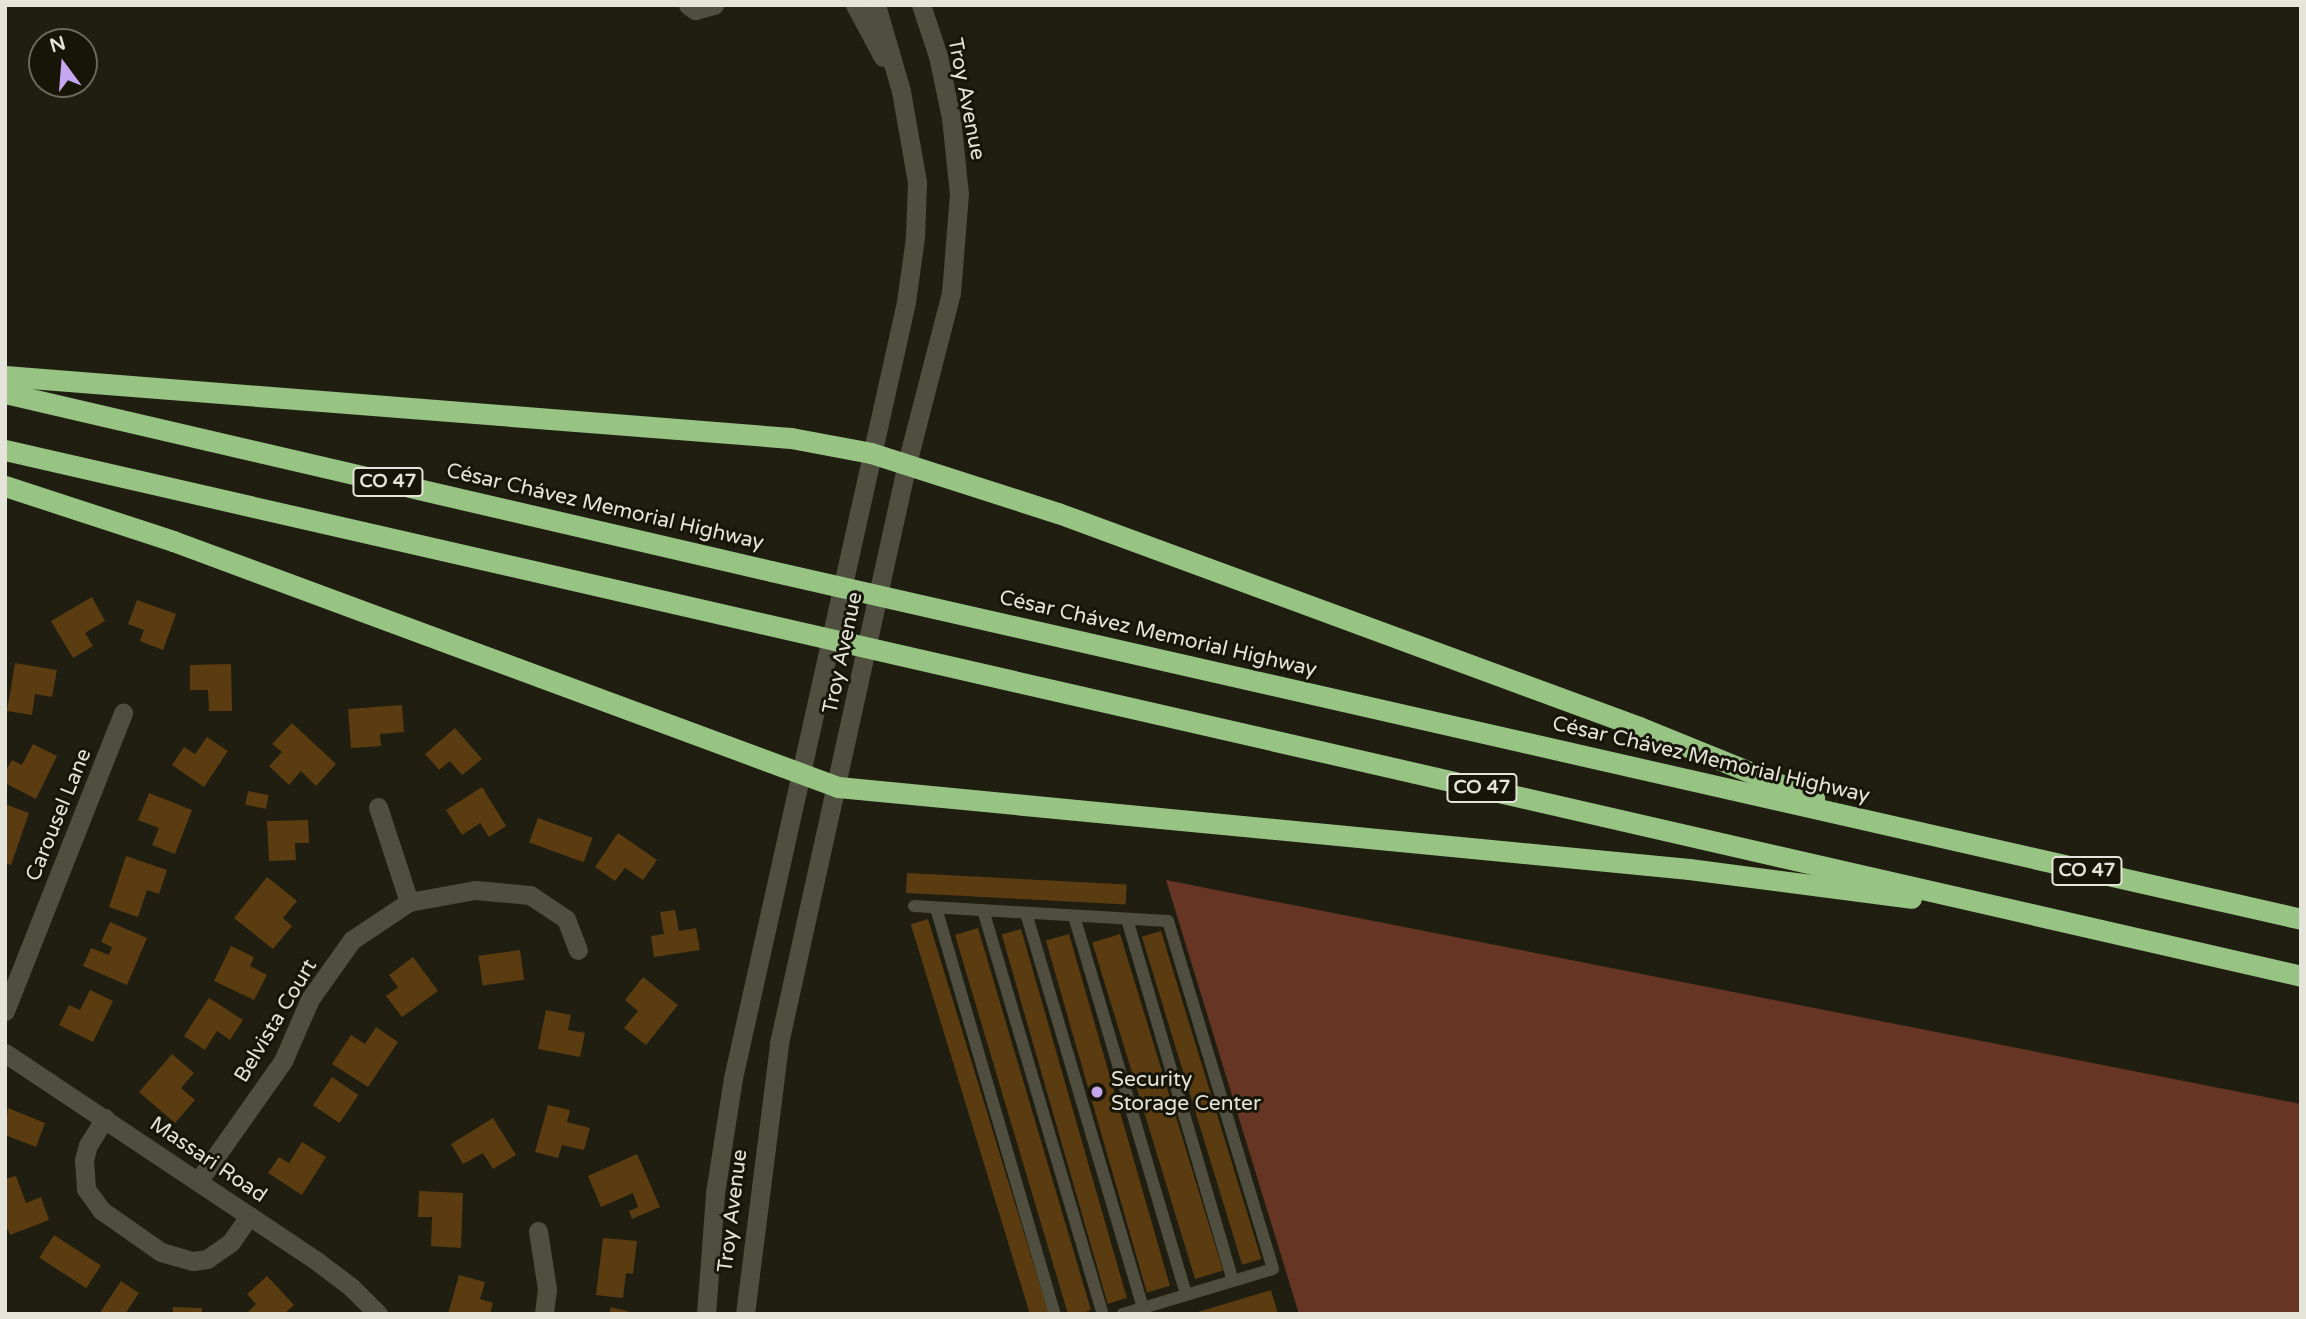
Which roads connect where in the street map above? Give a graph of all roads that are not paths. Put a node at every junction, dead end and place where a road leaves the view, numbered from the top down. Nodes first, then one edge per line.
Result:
1 (688, 5) edge
2 (714, 5) edge
3 (855, 5) edge
4 (877, 5) edge
5 (921, 5) edge
6 (901, 91) junction
7 (5, 376) edge
8 (5, 393) edge
9 (5, 450) edge
10 (871, 453) junction
11 (907, 463) junction
12 (5, 486) edge
13 (123, 713) dead end
14 (799, 774) junction
15 (838, 787) junction
16 (377, 807) dead end
17 (1874, 822) junction
18 (409, 902) junction
19 (914, 906) dead end
20 (936, 908) junction
21 (983, 910) junction
22 (1026, 913) junction
23 (2035, 914) junction
24 (1074, 916) junction
25 (1127, 919) junction
26 (2301, 919) edge
27 (578, 950) dead end
28 (2301, 975) edge
29 (5, 1011) edge
30 (5, 1053) edge
31 (105, 1118) junction
32 (199, 1180) junction
33 (249, 1216) junction
34 (538, 1231) dead end
35 (1233, 1281) junction
36 (1186, 1295) junction
37 (1143, 1308) junction
38 (378, 1314) edge
39 (544, 1314) edge
40 (706, 1314) edge
41 (744, 1314) edge
42 (1055, 1314) edge
43 (1103, 1314) edge
44 (1123, 1314) edge

1 - 2 main road
3 - 6 main road
4 - 6 main road, Troy Avenue
5 - 11 main road, Troy Avenue
6 - 10 main road, Troy Avenue
7 - 10 highway
8 - 17 highway, César Chávez Memorial Highway / CO 47
9 - 23 highway, CO 47
10 - 11 highway
10 - 14 main road, Troy Avenue
11 - 15 main road, Troy Avenue
11 - 17 highway
12 - 14 highway
13 - 29 main road, Carousel Lane
14 - 15 highway
14 - 40 main road, Troy Avenue
15 - 23 highway
15 - 41 main road, Troy Avenue
16 - 18 main road
17 - 26 highway, César Chávez Memorial Highway / CO 47
18 - 27 main road, Belvista Court
18 - 32 main road, Belvista Court
19 - 20 lane
20 - 21 lane
20 - 42 lane
21 - 22 lane
21 - 43 lane
22 - 24 lane
22 - 37 lane
23 - 28 highway, CO 47
24 - 25 lane
24 - 36 lane
25 - 35 lane
25 - 35 lane
30 - 31 main road, Massari Road
31 - 32 main road, Massari Road
31 - 33 main road
32 - 33 main road, Massari Road
33 - 38 main road, Massari Road
34 - 39 main road
35 - 36 lane
36 - 37 lane
37 - 44 lane

